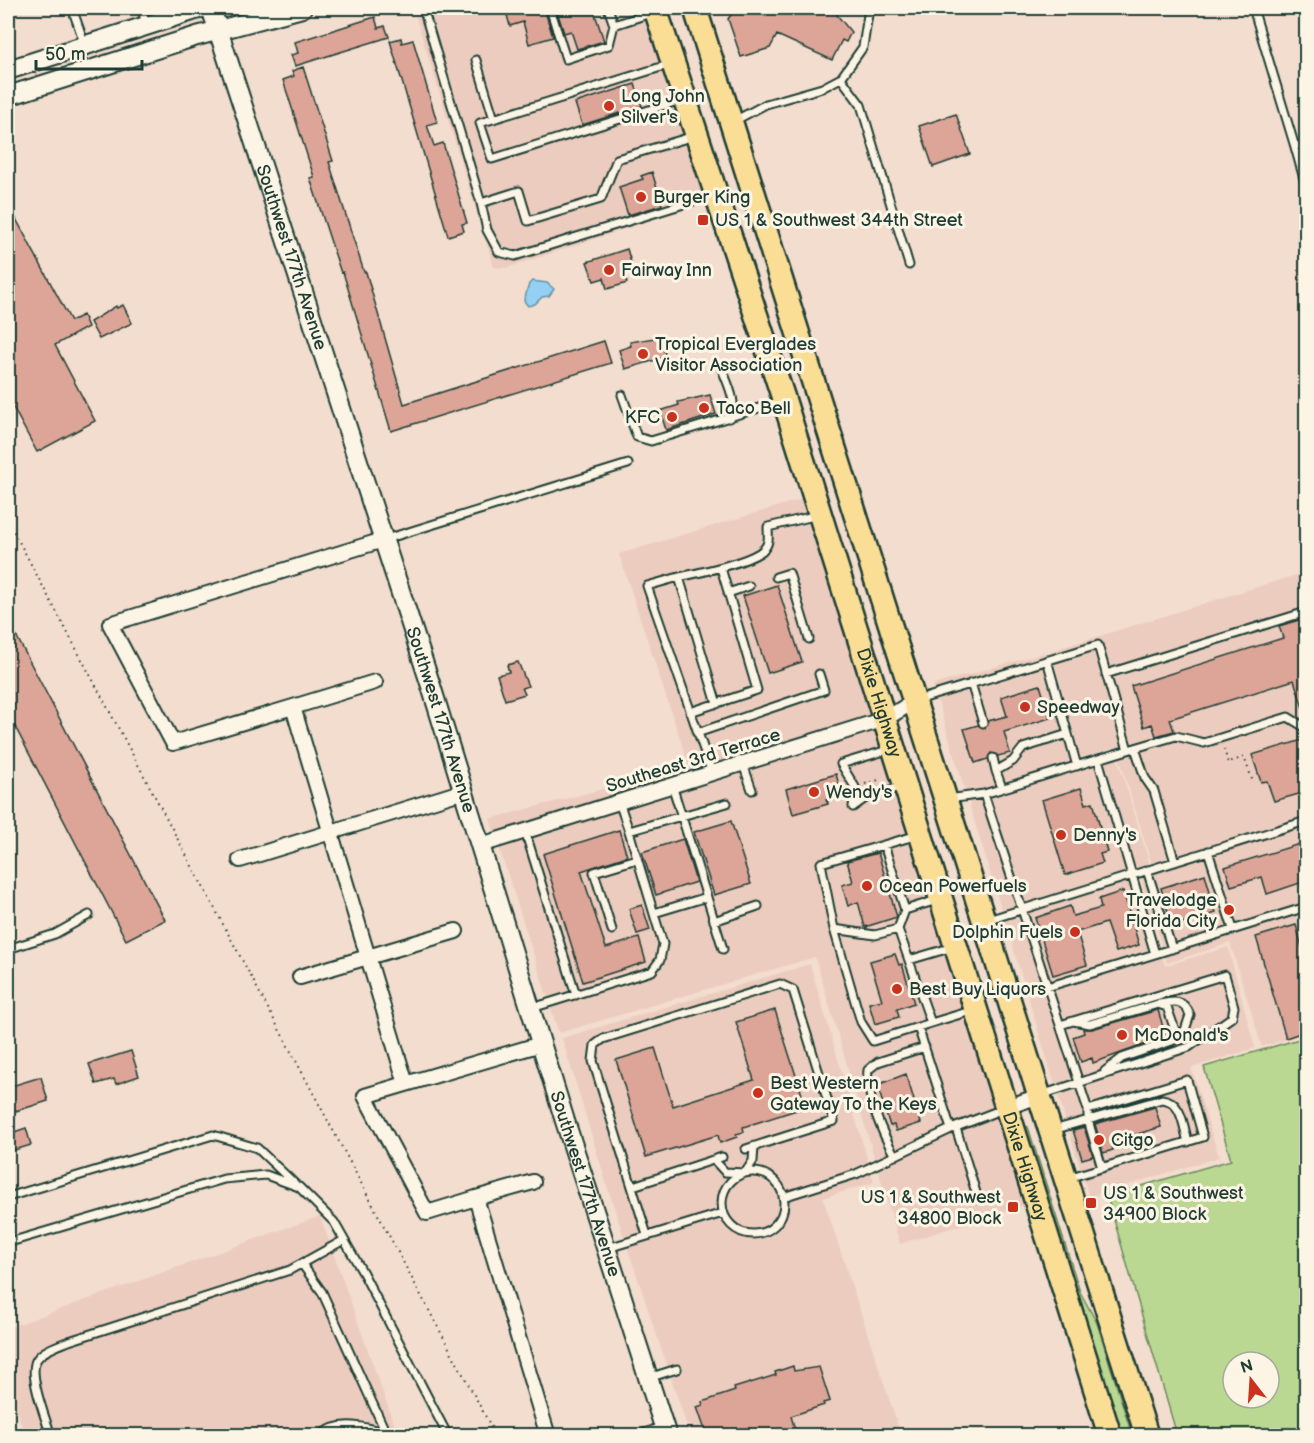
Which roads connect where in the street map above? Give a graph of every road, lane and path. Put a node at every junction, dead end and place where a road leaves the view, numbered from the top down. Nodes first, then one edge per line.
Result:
1 (72, 8) edge
2 (141, 8) edge
3 (202, 8) edge
4 (211, 8) edge
5 (302, 8) edge
6 (423, 8) edge
7 (550, 8) edge
8 (608, 8) edge
9 (695, 8) edge
10 (869, 8) edge
11 (1253, 8) edge
12 (656, 9) edge
13 (614, 25) junction
14 (147, 26) junction
15 (218, 31) junction
16 (85, 46) junction
17 (476, 60) dead end
18 (673, 63) junction
19 (8, 70) edge
20 (841, 78) junction
21 (8, 96) edge
22 (685, 99) junction
23 (494, 119) junction
24 (731, 122) junction
25 (696, 135) junction
26 (1306, 143) edge
27 (1295, 147) junction
28 (1306, 186) edge
29 (715, 195) junction
30 (480, 203) junction
31 (909, 265) dead end
32 (722, 366) dead end
33 (622, 396) dead end
34 (784, 400) junction
35 (729, 418) junction
36 (628, 464) dead end
37 (820, 514) junction
38 (8, 521) edge
39 (383, 540) junction
40 (721, 568) junction
41 (679, 577) junction
42 (776, 577) dead end
43 (749, 586) dead end
44 (729, 593) junction
45 (1306, 612) edge
46 (809, 639) dead end
47 (1047, 660) junction
48 (819, 674) dead end
49 (1106, 674) junction
50 (375, 682) dead end
51 (971, 684) junction
52 (913, 702) junction
53 (717, 704) junction
54 (293, 707) junction
55 (690, 712) junction
56 (885, 719) junction
57 (983, 723) dead end
58 (1306, 728) edge
59 (698, 733) junction
60 (1068, 734) junction
61 (1221, 737) junction
62 (894, 748) junction
63 (1132, 749) junction
64 (993, 758) dead end
65 (1098, 759) junction
66 (743, 764) junction
67 (1077, 766) junction
68 (996, 771) junction
69 (712, 773) junction
70 (882, 779) dead end
71 (1253, 782) dead end
72 (672, 785) junction
73 (859, 786) dead end
74 (906, 786) junction
75 (1002, 788) junction
76 (752, 790) dead end
77 (464, 791) junction
78 (843, 791) dead end
79 (984, 794) junction
80 (945, 800) junction
81 (619, 802) junction
82 (827, 802) dead end
83 (727, 803) dead end
84 (682, 816) junction
85 (1306, 821) edge
86 (525, 831) junction
87 (629, 831) junction
88 (330, 832) junction
89 (920, 834) junction
90 (481, 845) junction
91 (884, 845) junction
92 (1208, 851) junction
93 (637, 859) junction
94 (240, 860) dead end
95 (1175, 862) junction
96 (1147, 870) junction
97 (1132, 875) junction
98 (707, 897) junction
99 (942, 899) junction
100 (758, 906) dead end
101 (1306, 907) edge
102 (905, 910) junction
103 (1021, 910) junction
104 (654, 913) junction
105 (89, 915) dead end
106 (714, 921) junction
107 (982, 921) junction
108 (834, 929) junction
109 (898, 929) junction
110 (1233, 929) junction
111 (612, 930) dead end
112 (456, 931) dead end
113 (956, 946) junction
114 (8, 949) edge
115 (723, 949) dead end
116 (1172, 949) junction
117 (1155, 954) junction
118 (367, 958) junction
119 (909, 960) junction
120 (300, 977) dead end
121 (1047, 987) junction
122 (576, 995) junction
123 (1158, 1004) junction
124 (531, 1009) junction
125 (976, 1010) junction
126 (1072, 1021) junction
127 (930, 1023) junction
128 (1060, 1025) junction
129 (918, 1027) junction
130 (1172, 1041) junction
131 (541, 1044) junction
132 (925, 1047) junction
133 (1101, 1074) junction
134 (1078, 1082) junction
135 (406, 1084) junction
136 (1039, 1096) junction
137 (1007, 1107) junction
138 (1088, 1110) junction
139 (1088, 1120) junction
140 (953, 1129) junction
141 (1050, 1131) junction
142 (1188, 1142) junction
143 (895, 1156) junction
144 (722, 1157) dead end
145 (714, 1160) junction
146 (1102, 1168) junction
147 (744, 1173) junction
148 (1066, 1179) junction
149 (533, 1182) dead end
150 (633, 1186) junction
151 (299, 1187) junction
152 (8, 1197) edge
153 (783, 1197) junction
154 (476, 1198) junction
155 (978, 1199) dead end
156 (723, 1213) junction
157 (8, 1233) edge
158 (647, 1235) junction
159 (344, 1240) junction
160 (606, 1248) junction
161 (302, 1264) junction
162 (677, 1369) dead end
163 (647, 1378) junction
164 (386, 1433) junction
165 (666, 1433) edge
166 (51, 1436) edge
167 (320, 1436) edge
168 (397, 1436) edge
169 (448, 1436) edge
170 (496, 1436) edge
171 (548, 1436) edge
172 (646, 1436) edge
173 (793, 1436) edge
174 (802, 1436) edge
175 (1110, 1436) edge
176 (1147, 1436) edge

1 - 16 lane
2 - 14 lane
3 - 14 main road
4 - 15 main road, Southwest 177th Avenue
5 - 15 main road
6 - 30 lane
7 - 13 lane
8 - 13 lane
9 - 24 highway, Dixie Highway
10 - 20 lane
11 - 27 lane
12 - 13 lane
12 - 18 highway, Dixie Highway
14 - 16 main road
15 - 21 main road
15 - 39 main road, Southwest 177th Avenue
16 - 19 main road
17 - 23 lane
18 - 22 highway, Dixie Highway
18 - 23 lane
20 - 24 lane
20 - 31 lane
22 - 23 lane
22 - 25 highway, Dixie Highway
24 - 52 highway, Dixie Highway
25 - 29 highway, Dixie Highway
25 - 30 lane
26 - 27 lane
27 - 28 lane
29 - 30 lane
29 - 34 highway, Dixie Highway
32 - 35 lane
33 - 35 lane
34 - 35 lane
34 - 37 highway, Dixie Highway
36 - 39 lane
37 - 40 lane
37 - 56 highway, Dixie Highway
38 - 170 path
39 - 54 street
39 - 77 main road, Southwest 177th Avenue
40 - 41 lane
40 - 44 lane
41 - 53 lane
41 - 55 lane
42 - 46 lane
43 - 44 lane
44 - 53 lane
45 - 49 lane
47 - 49 lane
47 - 51 lane
47 - 60 lane
48 - 59 lane
49 - 63 lane
50 - 54 street
51 - 52 lane
51 - 57 lane
52 - 56 street, Southeast 3rd Terrace
52 - 80 highway, Dixie Highway
53 - 55 lane
54 - 88 street
55 - 59 lane
56 - 62 highway, Dixie Highway
56 - 66 street, Southeast 3rd Terrace
58 - 61 lane
59 - 69 lane
60 - 67 lane
60 - 68 lane
61 - 63 lane
61 - 71 path
62 - 74 highway, Dixie Highway
62 - 74 lane
63 - 65 lane
63 - 95 lane
64 - 68 lane
65 - 67 lane
65 - 97 lane
66 - 69 street, Southeast 3rd Terrace
66 - 76 lane
67 - 75 lane
68 - 75 lane
69 - 72 street, Southeast 3rd Terrace
70 - 73 path
72 - 81 street, Southeast 3rd Terrace
72 - 84 lane
74 - 89 highway, Dixie Highway
75 - 79 lane
77 - 88 street
77 - 90 main road, Southwest 177th Avenue
78 - 82 path
79 - 80 lane
79 - 103 lane
80 - 107 highway, Dixie Highway
81 - 86 street, Southeast 3rd Terrace
81 - 87 lane
83 - 84 lane
84 - 87 lane
84 - 98 lane
85 - 92 lane
86 - 90 street, Southeast 3rd Terrace
86 - 122 lane
87 - 93 lane
88 - 94 street
88 - 118 street
89 - 91 lane
89 - 99 highway, Dixie Highway
90 - 124 main road, Southwest 177th Avenue
91 - 102 lane
91 - 108 lane
92 - 95 lane
92 - 110 lane
93 - 104 lane
93 - 111 lane
95 - 96 lane
96 - 97 lane
96 - 116 lane
97 - 103 lane
97 - 117 lane
98 - 104 lane
98 - 106 lane
99 - 102 lane
99 - 113 highway, Dixie Highway
100 - 106 lane
101 - 110 lane
102 - 109 lane
103 - 107 lane
103 - 121 lane
104 - 122 lane
105 - 114 lane
106 - 115 lane
107 - 136 highway, Dixie Highway
108 - 109 lane
108 - 129 lane
109 - 119 lane
110 - 116 lane
112 - 118 street
113 - 119 lane
113 - 125 highway, Dixie Highway
116 - 117 lane
117 - 121 lane
118 - 120 street
118 - 135 street
119 - 127 lane
121 - 128 lane
122 - 124 lane
123 - 126 lane
123 - 130 lane
123 - 130 lane
124 - 131 main road, Southwest 177th Avenue
125 - 127 lane
125 - 137 highway, Dixie Highway
126 - 128 lane
126 - 133 lane
127 - 129 lane
128 - 134 lane
129 - 132 lane
130 - 133 lane
131 - 135 street
131 - 160 main road, Southwest 177th Avenue
132 - 140 lane
132 - 143 lane
133 - 134 lane
134 - 136 lane
134 - 138 lane
135 - 154 street
136 - 137 street
136 - 141 highway, Dixie Highway
137 - 140 lane
137 - 175 highway, Dixie Highway
138 - 139 lane
138 - 142 lane
139 - 141 lane
139 - 142 lane
139 - 146 lane
140 - 143 lane
140 - 155 lane
141 - 148 highway, Dixie Highway
142 - 146 lane
143 - 153 lane
144 - 145 lane
145 - 147 lane
145 - 150 lane
146 - 148 lane
147 - 150 lane
147 - 153 lane
147 - 156 lane
148 - 176 highway, Dixie Highway
149 - 154 street
150 - 158 lane
151 - 152 lane
151 - 157 lane
151 - 159 lane
153 - 156 lane
154 - 171 street
156 - 158 lane
158 - 160 lane
159 - 161 lane
159 - 169 lane
160 - 163 main road, Southwest 177th Avenue
161 - 164 lane
161 - 166 lane
162 - 163 lane
163 - 165 main road, Southwest 177th Avenue
164 - 167 lane
164 - 168 lane
165 - 172 street
173 - 174 lane

